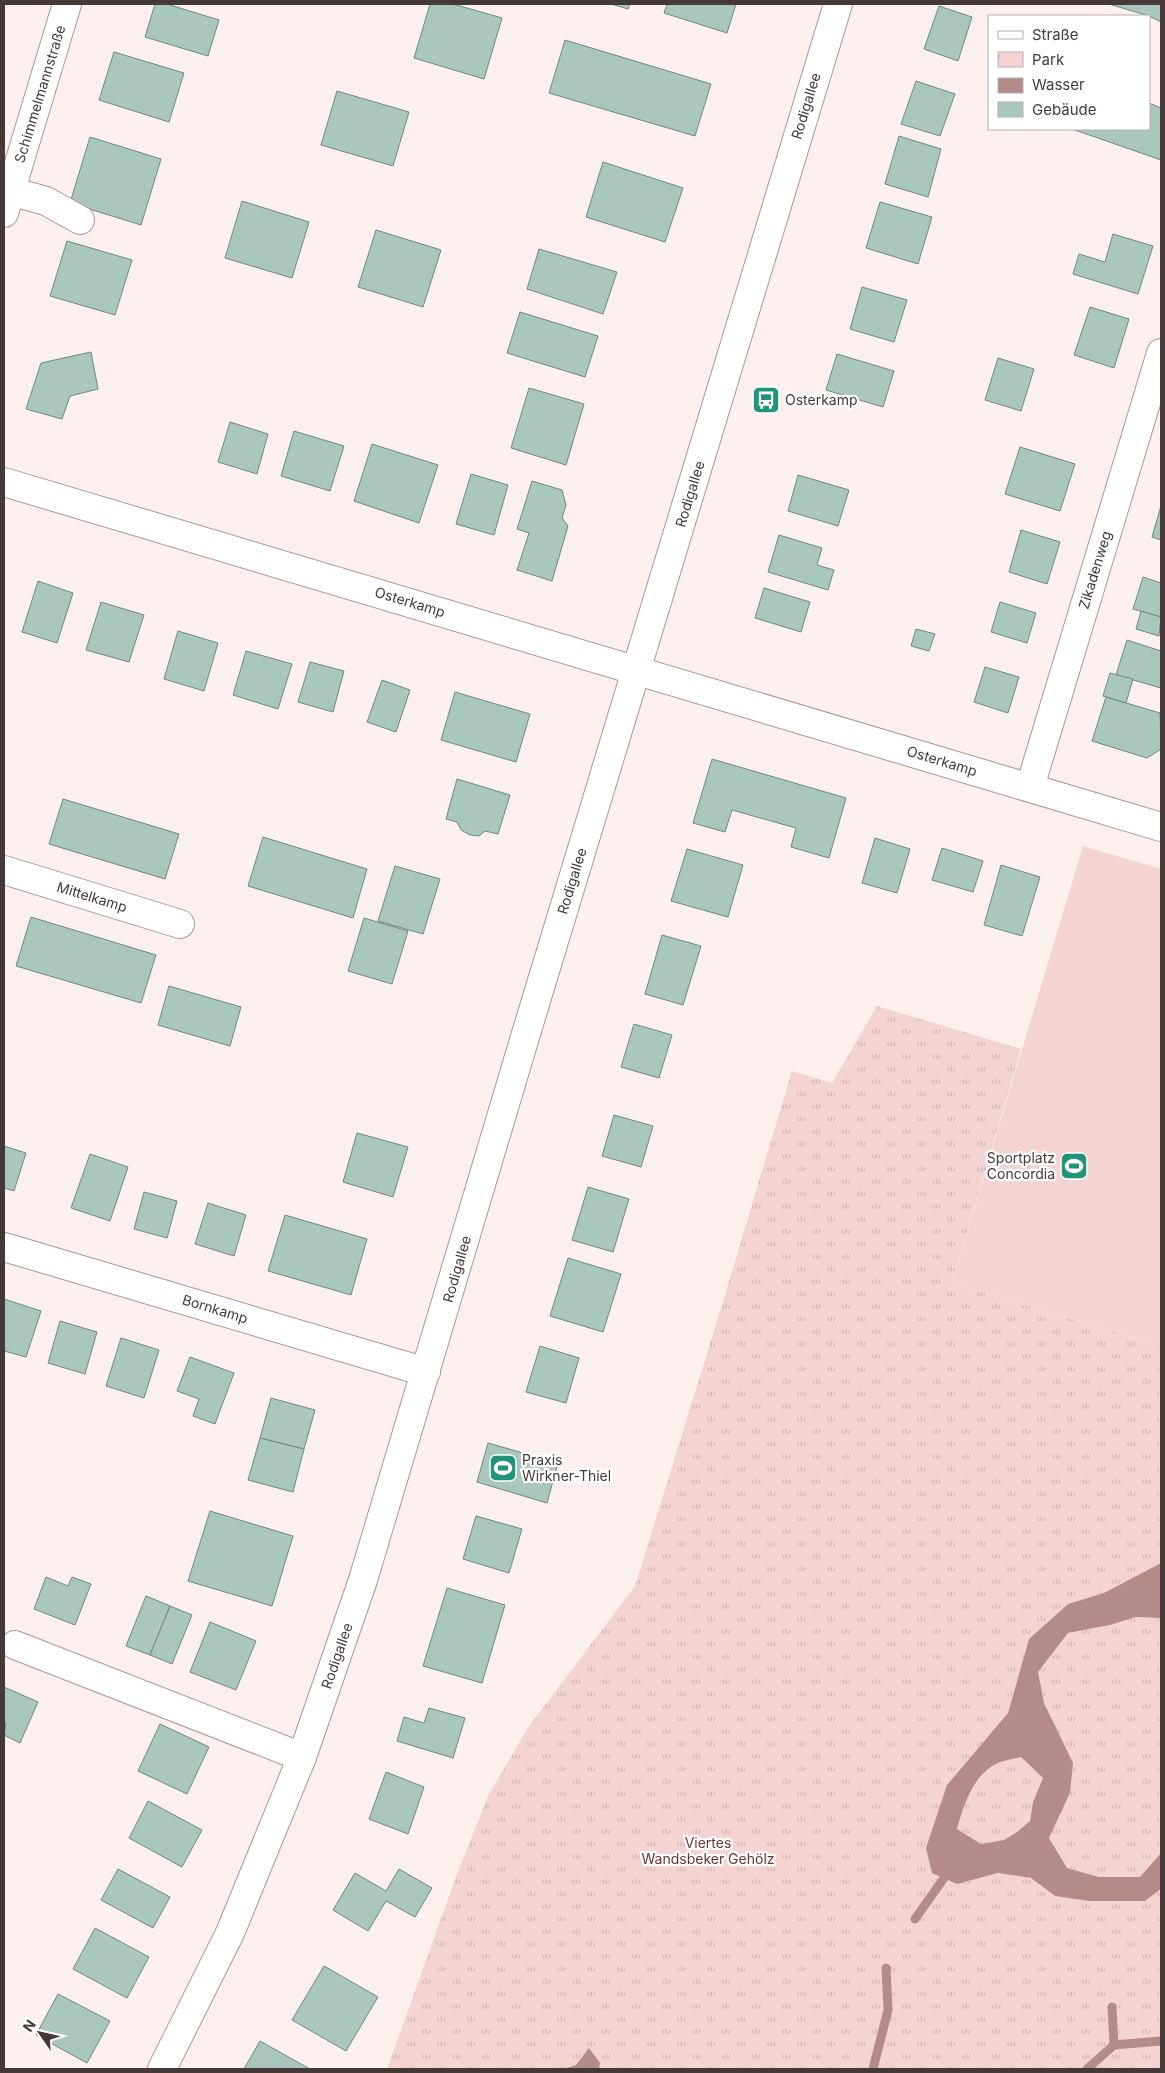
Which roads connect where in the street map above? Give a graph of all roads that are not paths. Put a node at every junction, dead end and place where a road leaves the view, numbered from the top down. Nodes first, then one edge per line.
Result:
1 (67, 4) edge
2 (838, 4) edge
3 (7, 202) edge
4 (80, 220) dead end
5 (1161, 353) edge
6 (4, 482) edge
7 (636, 670) junction
8 (1030, 787) junction
9 (1161, 827) edge
10 (4, 870) edge
11 (180, 924) dead end
12 (4, 1246) edge
13 (426, 1372) junction
14 (15, 1645) dead end
15 (302, 1757) junction
16 (162, 2069) edge

1 - 3 street, Schimmelmannstraße
2 - 7 street, Rodigallee
3 - 4 street
5 - 8 street, Zikadenweg
6 - 7 street, Osterkamp
7 - 8 street, Osterkamp
7 - 13 street, Rodigallee
8 - 9 street, Osterkamp
10 - 11 street, Mittelkamp
12 - 13 street, Bornkamp
13 - 15 street, Rodigallee
14 - 15 street
15 - 16 street, Rodigallee

